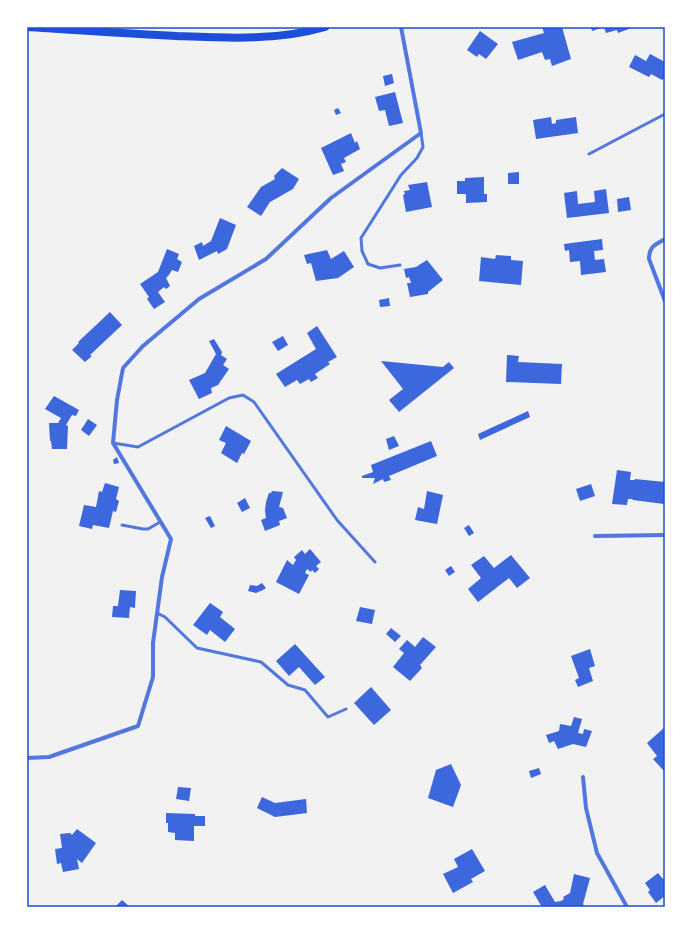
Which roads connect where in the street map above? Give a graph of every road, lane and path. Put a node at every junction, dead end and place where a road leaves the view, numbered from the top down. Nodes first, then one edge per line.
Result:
1 (27, 27) edge
2 (325, 27) edge
3 (401, 27) edge
4 (665, 114) edge
5 (421, 133) junction
6 (589, 154) dead end
7 (665, 239) edge
8 (400, 265) dead end
9 (665, 301) edge
10 (113, 443) junction
11 (160, 522) junction
12 (122, 525) dead end
13 (665, 535) edge
14 (595, 536) dead end
15 (375, 562) dead end
16 (158, 613) junction
17 (346, 709) dead end
18 (27, 758) edge
19 (583, 777) dead end
20 (627, 907) edge

1 - 2 main road
3 - 5 street
4 - 6 lane
5 - 8 lane
5 - 10 street
7 - 9 street
10 - 11 street
10 - 15 lane
11 - 12 lane
11 - 16 street
13 - 14 street
16 - 17 lane
16 - 18 street
19 - 20 street

